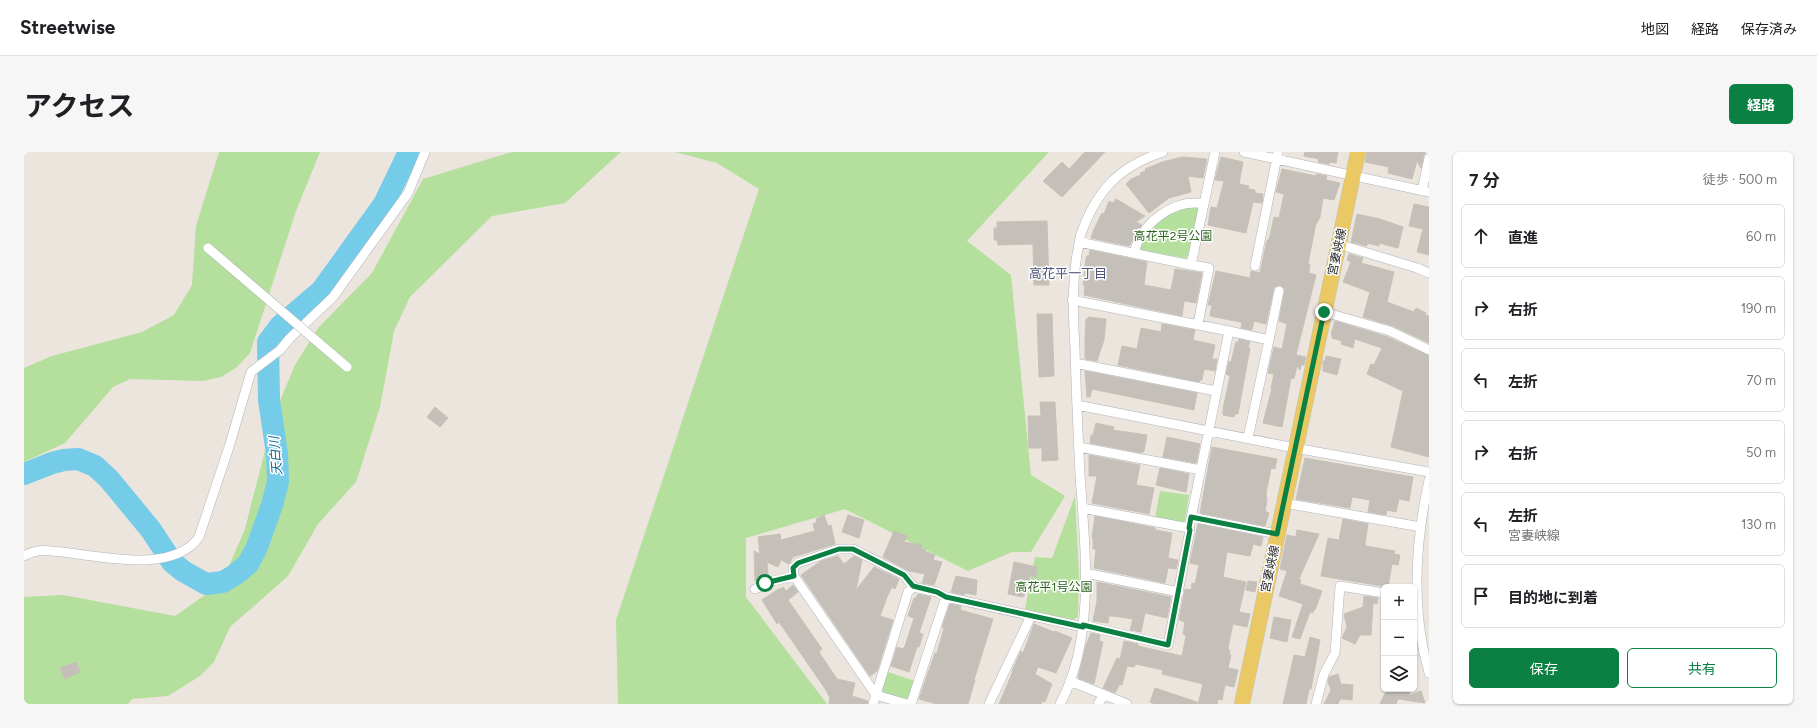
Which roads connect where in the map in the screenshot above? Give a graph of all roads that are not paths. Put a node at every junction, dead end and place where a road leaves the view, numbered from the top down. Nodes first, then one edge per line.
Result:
1 (425, 152) edge
2 (1163, 152) edge
3 (1215, 152) edge
4 (1244, 152) edge
5 (1358, 152) edge
6 (1148, 154) edge
7 (1277, 155) edge
8 (1429, 158) edge
9 (1353, 176) junction
10 (1425, 192) edge
11 (1204, 204) junction
12 (1079, 242) junction
13 (1338, 244) junction
14 (208, 248) dead end
15 (1134, 254) junction
16 (1191, 265) junction
17 (1255, 266) dead end
18 (1429, 273) edge
19 (1279, 291) dead end
20 (1072, 300) junction
21 (1324, 312) junction
22 (1198, 324) junction
23 (1229, 331) junction
24 (1269, 340) junction
25 (1429, 350) edge
26 (1075, 363) junction
27 (347, 367) dead end
28 (1216, 391) junction
29 (1078, 405) junction
30 (1208, 430) junction
31 (1248, 438) junction
32 (1079, 447) junction
33 (1295, 448) junction
34 (1201, 470) junction
35 (1429, 472) edge
36 (1429, 480) edge
37 (1284, 503) junction
38 (1082, 508) junction
39 (1191, 517) junction
40 (1424, 525) edge
41 (1189, 528) junction
42 (1277, 534) junction
43 (24, 556) edge
44 (1085, 573) junction
45 (794, 576) junction
46 (1417, 584) edge
47 (913, 586) junction
48 (755, 589) dead end
49 (1178, 592) junction
50 (1381, 593) edge
51 (946, 597) junction
52 (1417, 608) edge
53 (1031, 616) junction
54 (1083, 626) junction
55 (1426, 650) edge
56 (1429, 673) edge
57 (1070, 681) junction
58 (1104, 695) junction
59 (874, 699) edge
60 (907, 704) edge
61 (911, 704) edge
62 (989, 704) edge
63 (1060, 704) edge
64 (1098, 704) edge
65 (1126, 704) edge
66 (1242, 704) edge
67 (1316, 704) edge

1 - 43 street
2 - 6 street
3 - 11 street
4 - 7 street
5 - 9 main road, 宮妻峡線
6 - 12 street
7 - 9 street
7 - 17 street
8 - 10 street
9 - 10 street
9 - 13 main road, 宮妻峡線
11 - 15 street
11 - 16 street
12 - 15 street
12 - 20 street
13 - 18 street
13 - 21 main road, 宮妻峡線
14 - 27 street, bridge
15 - 16 street
16 - 22 street
19 - 24 street
20 - 22 street
20 - 26 street
21 - 25 street
21 - 33 main road, 宮妻峡線
22 - 23 street
23 - 24 street
23 - 28 street
24 - 31 street
26 - 28 street
26 - 29 street
28 - 30 street
29 - 30 street
29 - 32 street
30 - 31 street
30 - 34 street
31 - 33 street
32 - 34 street
32 - 38 street
33 - 35 street
33 - 37 main road, 宮妻峡線
34 - 39 street
36 - 40 street
37 - 40 street
37 - 42 main road, 宮妻峡線
38 - 41 street
38 - 44 street
39 - 41 street
39 - 42 street
40 - 46 street
41 - 49 street
42 - 66 main road, 宮妻峡線
44 - 49 street
44 - 54 street
45 - 47 street
45 - 48 street
45 - 59 street
47 - 51 street
47 - 59 street
49 - 54 street
50 - 67 street
51 - 53 street
51 - 61 street
52 - 55 street
53 - 54 street
53 - 62 street
54 - 57 street
55 - 56 street
57 - 58 street
57 - 63 street
58 - 64 street
58 - 65 street
59 - 60 street

